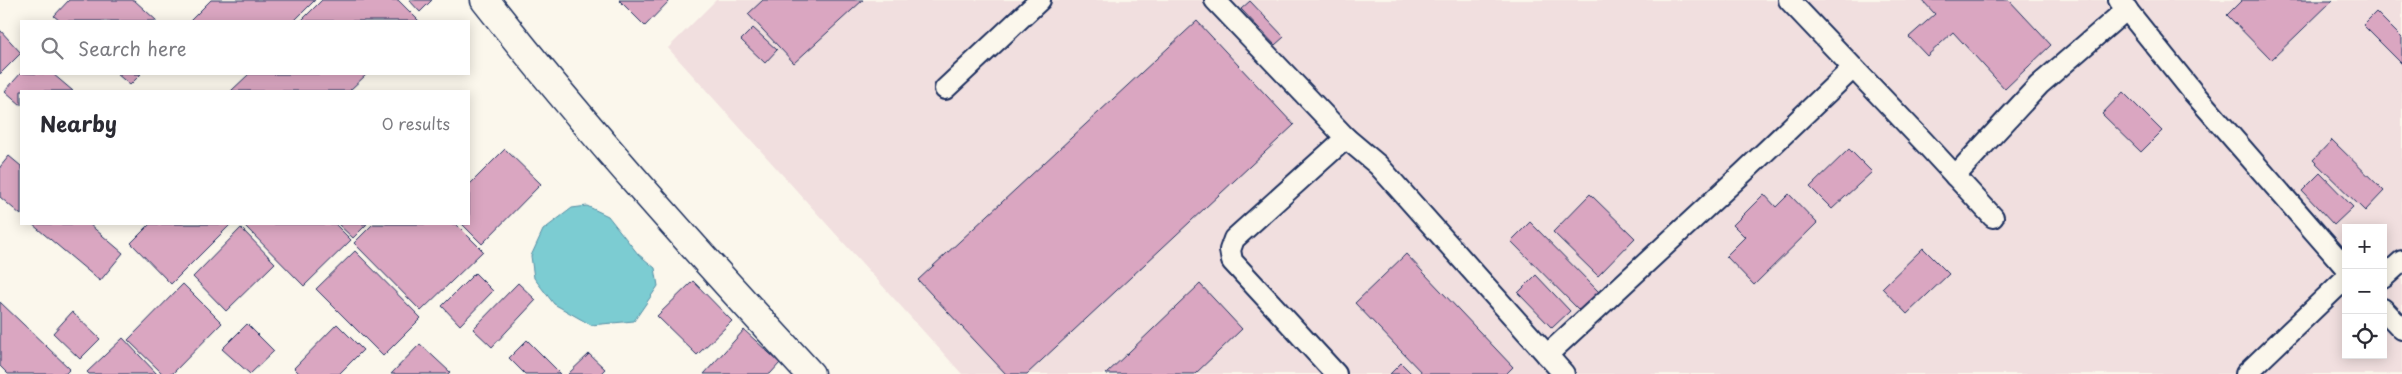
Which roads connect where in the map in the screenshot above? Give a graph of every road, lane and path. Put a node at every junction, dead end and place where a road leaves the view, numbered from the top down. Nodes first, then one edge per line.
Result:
1 (486, 0) edge
2 (1040, 0) edge
3 (1216, 0) edge
4 (1789, 0) edge
5 (2123, 4) edge
6 (1852, 68) junction
7 (945, 89) dead end
8 (1346, 138) junction
9 (1954, 176) junction
10 (1993, 218) dead end
11 (2402, 261) edge
12 (2342, 263) edge
13 (2387, 274) edge
14 (2342, 282) edge
15 (2387, 313) edge
16 (2402, 329) edge
17 (1547, 355) junction
18 (810, 374) edge
19 (1336, 374) edge
20 (1564, 374) edge
21 (2246, 374) edge

1 - 18 street
2 - 7 lane
3 - 8 lane
4 - 6 lane
5 - 9 lane
5 - 12 lane
6 - 9 lane
6 - 17 lane
8 - 17 lane
8 - 19 lane
9 - 10 lane
11 - 13 lane
14 - 21 lane
15 - 16 lane
17 - 20 lane

